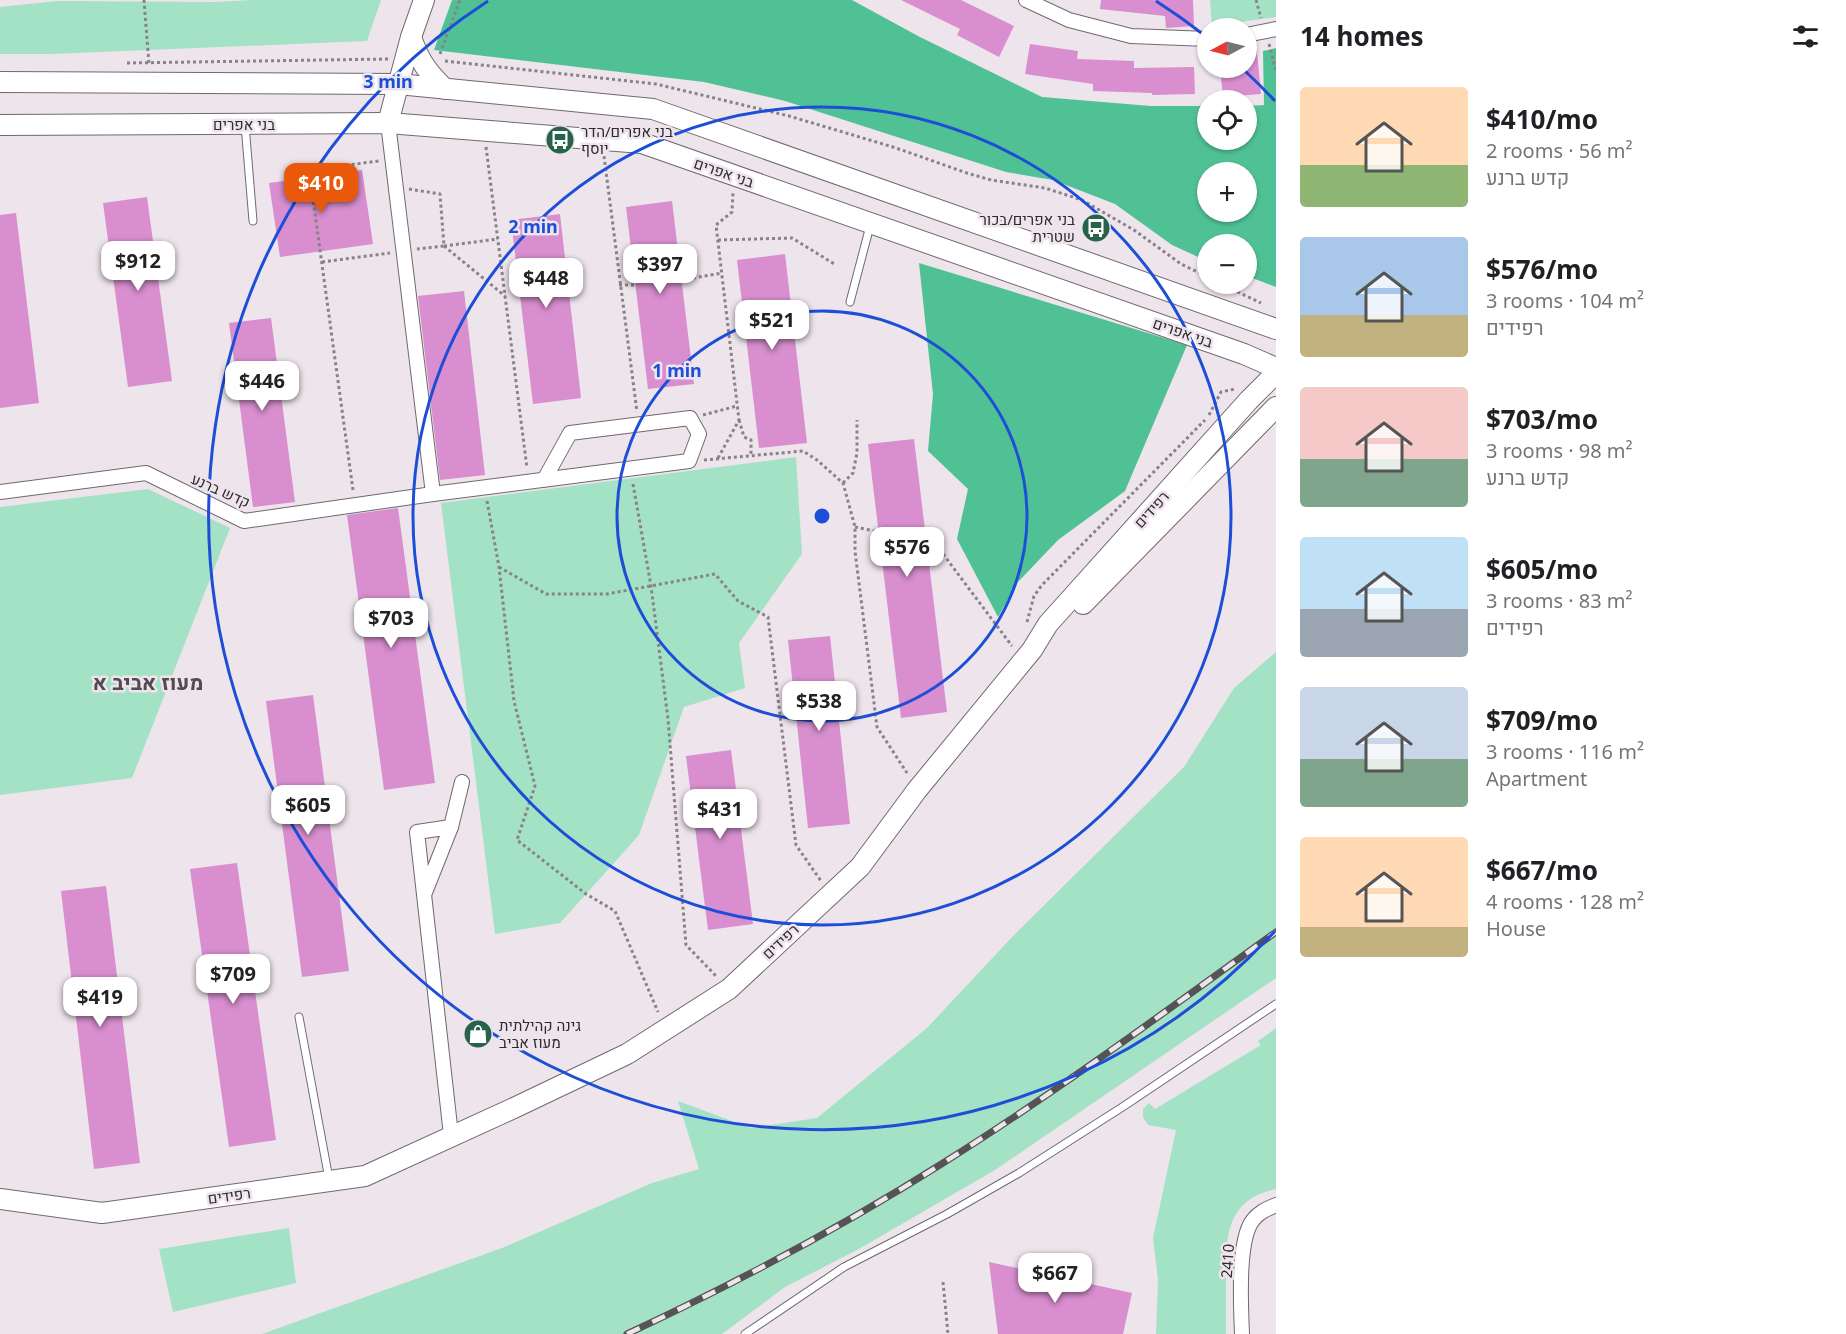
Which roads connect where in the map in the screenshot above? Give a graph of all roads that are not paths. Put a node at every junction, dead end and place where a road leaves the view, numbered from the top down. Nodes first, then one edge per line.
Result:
1 (424, 0) edge
2 (1026, 0) edge
3 (411, 37) junction
4 (1197, 39) edge
5 (0, 82) edge
6 (398, 84) junction
7 (445, 89) junction
8 (245, 123) junction
9 (388, 123) junction
10 (0, 124) edge
11 (253, 221) dead end
12 (871, 223) junction
13 (850, 302) dead end
14 (1276, 329) edge
15 (1276, 368) edge
16 (1276, 373) edge
17 (1276, 407) edge
18 (544, 480) junction
19 (0, 492) edge
20 (433, 494) junction
21 (1028, 655) junction
22 (462, 782) dead end
23 (450, 827) junction
24 (424, 895) junction
25 (1276, 1004) edge
26 (299, 1017) dead end
27 (451, 1135) junction
28 (330, 1181) junction
29 (0, 1199) edge
30 (1276, 1205) edge
31 (746, 1334) edge
32 (1242, 1334) edge

1 - 3 main road
2 - 4 street
3 - 6 main road
3 - 7 main road
5 - 6 main road
6 - 7 main road
6 - 9 main road
7 - 14 main road
8 - 9 main road, בני אפרים
8 - 10 main road, בני אפרים
8 - 11 lane
9 - 12 main road, בני אפרים
9 - 20 street
12 - 13 lane
12 - 15 main road, בני אפרים
16 - 21 main road, רפידים
17 - 21 main road, רפידים
18 - 18 street, קדש ברנע
18 - 20 street, קדש ברנע
19 - 20 street, קדש ברנע
21 - 27 main road, רפידים
22 - 23 street
23 - 24 street
23 - 24 street
24 - 27 street
25 - 31 lane
26 - 28 lane
27 - 28 main road, רפידים
28 - 29 main road, רפידים
30 - 32 street, 2410

